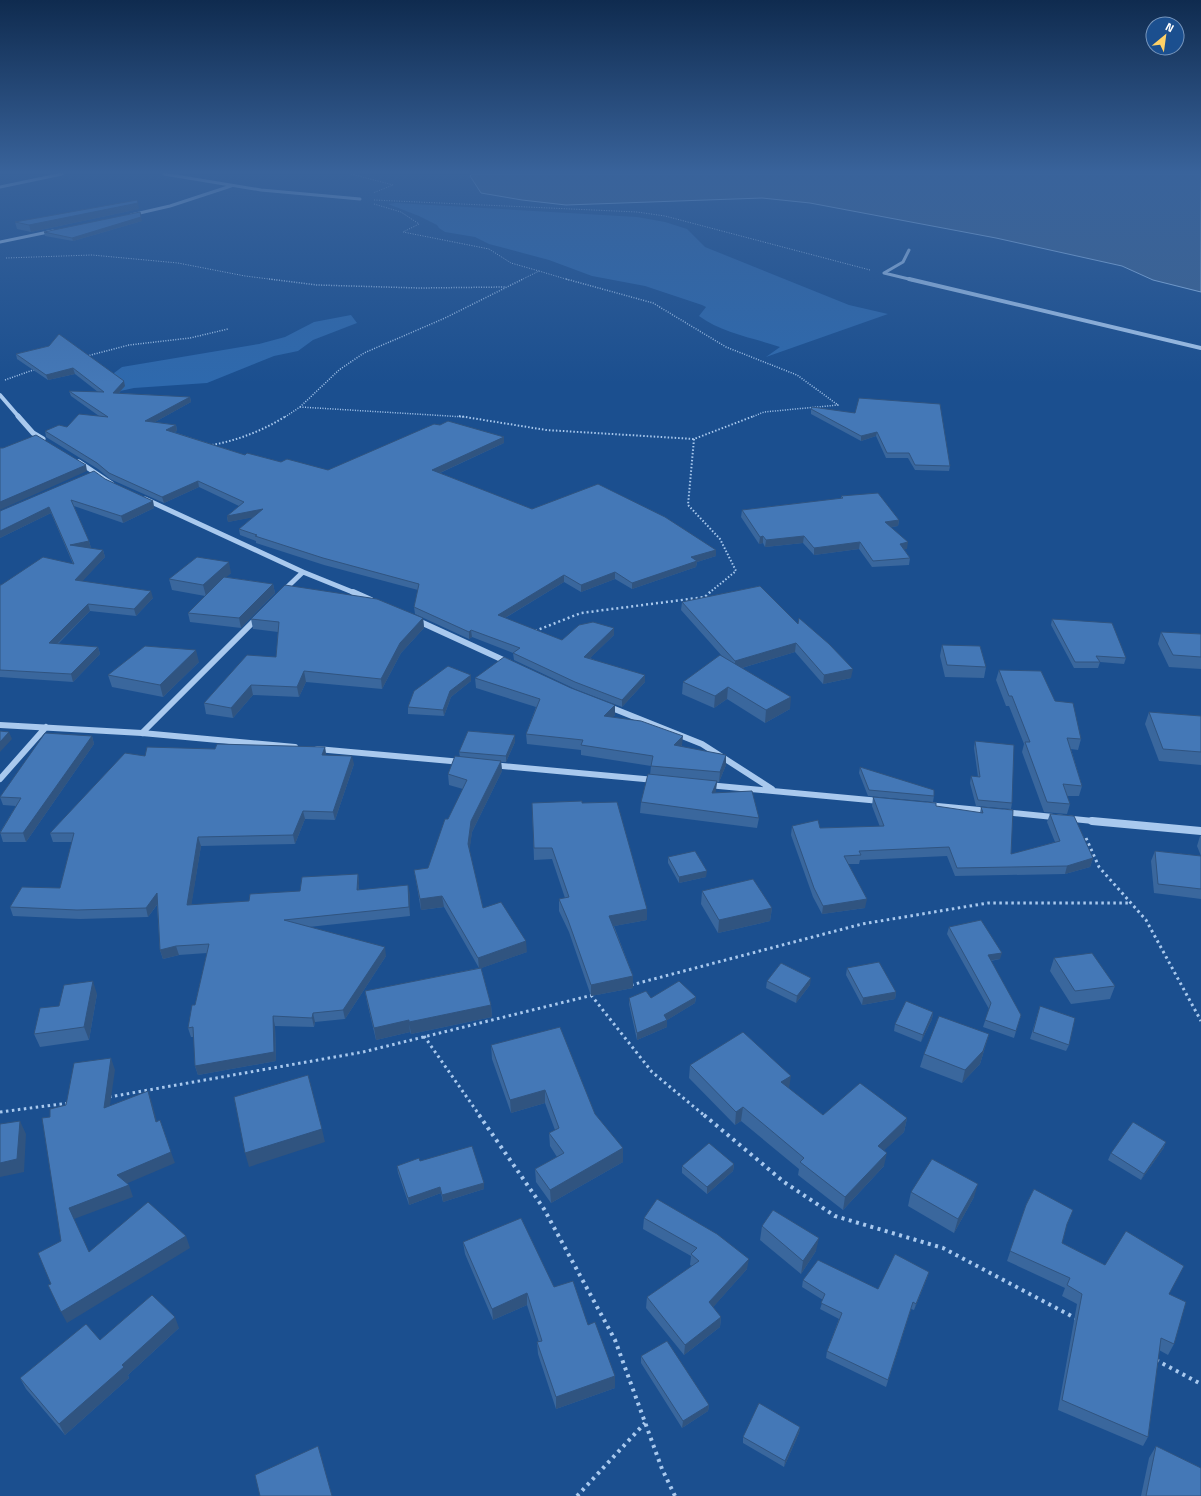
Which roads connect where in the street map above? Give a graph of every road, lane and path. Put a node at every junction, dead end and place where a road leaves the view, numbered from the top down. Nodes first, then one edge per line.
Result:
1 (463, 244) edge
2 (772, 244) edge
3 (909, 250) dead end
4 (0, 259) edge
5 (539, 272) junction
6 (884, 273) junction
7 (506, 287) junction
8 (228, 329) dead end
9 (1201, 348) edge
10 (83, 357) edge
11 (37, 368) edge
12 (0, 382) edge
13 (0, 395) edge
14 (300, 407) junction
15 (694, 439) junction
16 (46, 441) edge
17 (210, 446) edge
18 (77, 460) edge
19 (96, 472) junction
20 (89, 475) edge
21 (115, 486) edge
22 (136, 496) edge
23 (303, 572) junction
24 (275, 599) edge
25 (374, 602) edge
26 (264, 610) edge
27 (410, 617) edge
28 (534, 631) edge
29 (517, 666) edge
30 (602, 704) edge
31 (0, 725) edge
32 (46, 727) junction
33 (142, 732) junction
34 (468, 763) edge
35 (484, 764) edge
36 (0, 779) edge
37 (664, 781) edge
38 (703, 784) edge
39 (774, 790) junction
40 (891, 802) edge
41 (922, 804) edge
42 (1078, 819) junction
43 (1201, 831) edge
44 (1131, 903) junction
45 (629, 986) edge
46 (599, 993) edge
47 (591, 995) junction
48 (1201, 1021) edge
49 (424, 1036) junction
50 (106, 1097) edge
51 (76, 1102) edge
52 (0, 1112) edge
53 (1081, 1321) edge
54 (1149, 1356) edge
55 (1201, 1384) edge
56 (645, 1423) junction
57 (577, 1496) edge
58 (675, 1496) edge

1 - 5 path
2 - 6 path
3 - 6 street
4 - 7 path
5 - 7 path
5 - 15 path
6 - 9 street
7 - 14 path
8 - 10 path
11 - 12 path
13 - 16 street
14 - 15 path
14 - 17 path
15 - 28 path
18 - 19 street
19 - 20 street
19 - 21 street
22 - 23 street
23 - 24 street
23 - 25 street
26 - 33 street
27 - 29 street
30 - 39 street
31 - 32 street
32 - 33 street
32 - 36 street
33 - 34 street
35 - 37 street
38 - 39 street
39 - 40 street
41 - 42 street
42 - 43 street
42 - 44 path
44 - 45 path
44 - 48 path
46 - 47 path
47 - 49 path
47 - 53 path
49 - 50 path
49 - 56 path
51 - 52 path
54 - 55 path
56 - 57 path
56 - 58 path

